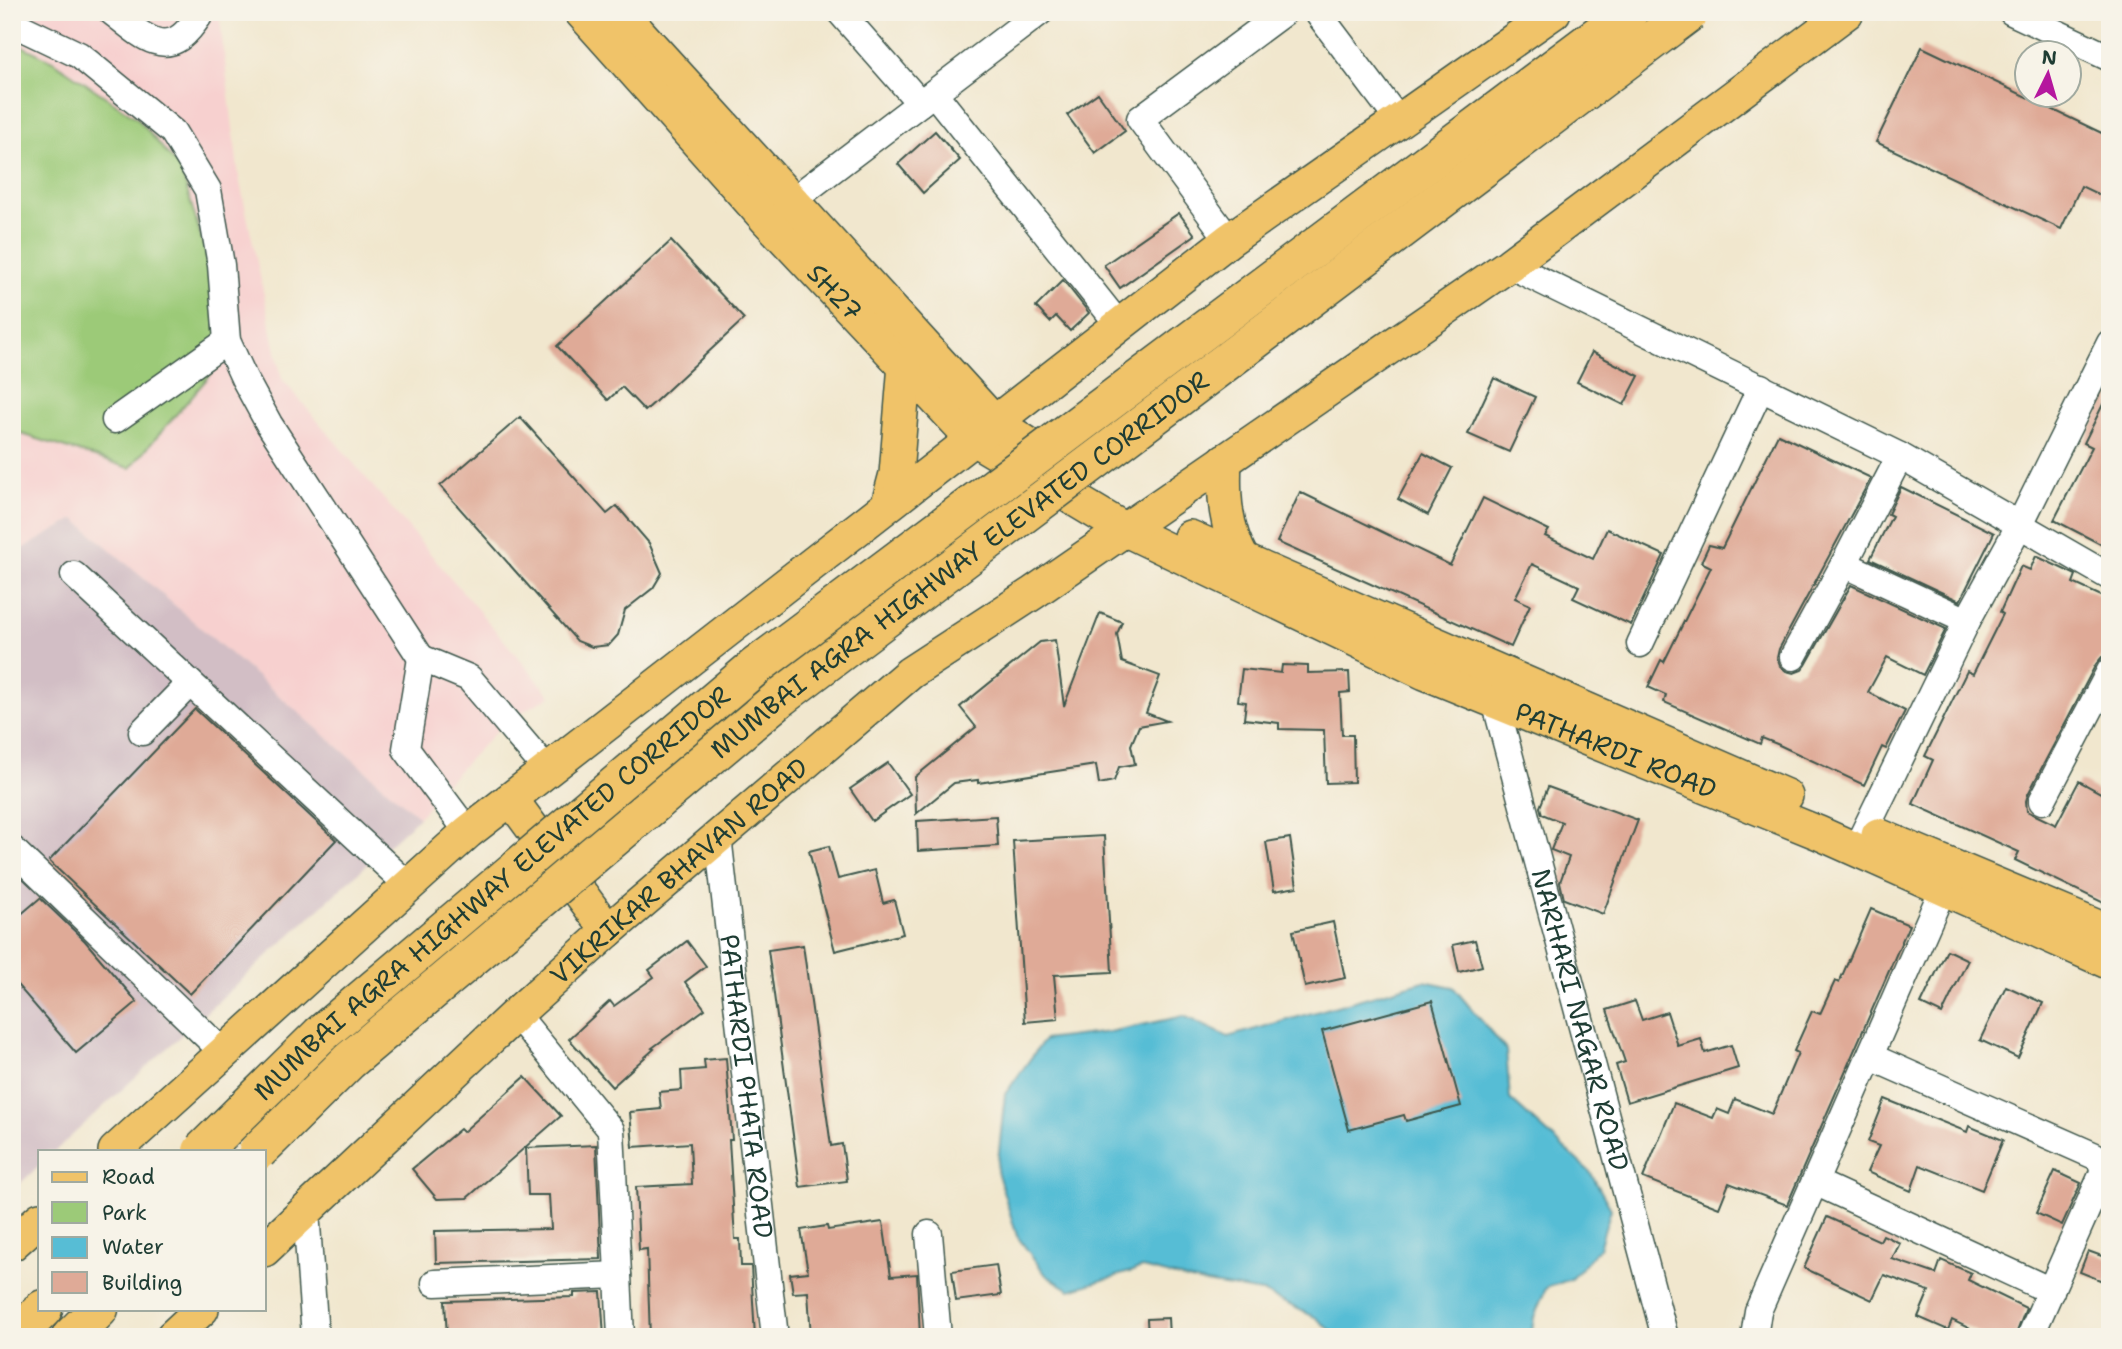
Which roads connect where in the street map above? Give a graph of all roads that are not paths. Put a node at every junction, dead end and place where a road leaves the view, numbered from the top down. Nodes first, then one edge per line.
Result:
1 (112, 12) edge
2 (201, 12) edge
3 (581, 12) edge
4 (620, 12) edge
5 (840, 12) edge
6 (1040, 12) edge
7 (1284, 12) edge
8 (1317, 12) edge
9 (1554, 12) edge
10 (1629, 12) edge
11 (1690, 12) edge
12 (1847, 12) edge
13 (2012, 12) edge
14 (12, 23) edge
15 (2110, 58) edge
16 (927, 98) junction
17 (1399, 121) junction
18 (780, 210) junction
19 (1229, 240) junction
20 (1509, 265) junction
21 (1119, 325) junction
22 (227, 341) junction
23 (2110, 343) edge
24 (905, 364) junction
25 (1761, 387) junction
26 (115, 420) dead end
27 (983, 430) junction
28 (1900, 457) junction
29 (1225, 460) junction
30 (888, 504) junction
31 (1134, 523) junction
32 (2019, 526) junction
33 (1243, 560) junction
34 (1844, 564) junction
35 (74, 575) dead end
36 (2110, 577) edge
37 (1967, 621) junction
38 (1640, 644) dead end
39 (1793, 657) dead end
40 (421, 658) junction
41 (2110, 671) edge
42 (190, 682) junction
43 (1497, 685) junction
44 (142, 732) dead end
45 (548, 771) junction
46 (511, 799) junction
47 (2042, 801) dead end
48 (468, 832) junction
49 (718, 836) junction
50 (1860, 840) junction
51 (12, 849) edge
52 (409, 886) junction
53 (1943, 889) junction
54 (608, 931) junction
55 (2110, 932) edge
56 (2110, 963) edge
57 (516, 1014) junction
58 (224, 1053) junction
59 (1871, 1057) junction
60 (116, 1150) edge
61 (203, 1150) edge
62 (259, 1150) edge
63 (1815, 1182) junction
64 (306, 1211) junction
65 (38, 1221) edge
66 (929, 1234) dead end
67 (12, 1244) edge
68 (266, 1248) edge
69 (618, 1275) junction
70 (435, 1283) dead end
71 (2051, 1291) junction
72 (42, 1310) edge
73 (98, 1310) edge
74 (201, 1310) edge
75 (15, 1337) edge
76 (71, 1337) edge
77 (172, 1337) edge
78 (315, 1337) edge
79 (621, 1337) edge
80 (775, 1337) edge
81 (938, 1337) edge
82 (1665, 1337) edge
83 (1754, 1337) edge
84 (2029, 1337) edge

1 - 2 street
3 - 18 main road, SH27 / SH27
4 - 18 main road
5 - 16 street
6 - 16 street
7 - 19 street
8 - 17 street
9 - 17 main road
10 - 61 highway, MUMBAI AGRA HIGHWAY ELEVATED CORRIDOR, bridge
11 - 62 highway, MUMBAI AGRA HIGHWAY ELEVATED CORRIDOR, bridge
12 - 20 main road, VIKRIKAR BHAVAN ROAD
13 - 15 street
14 - 22 street
16 - 18 street
16 - 21 street
17 - 19 main road
18 - 24 main road, SH27 / SH27
18 - 27 main road
19 - 21 main road
20 - 25 street
20 - 29 main road, VIKRIKAR BHAVAN ROAD
21 - 27 main road
22 - 26 street
22 - 40 street
23 - 32 street
24 - 27 main road, SH27 / SH27
24 - 30 main road
25 - 28 street
25 - 38 street
27 - 30 main road
27 - 31 main road, SH27 / SH27
28 - 32 street
28 - 34 street
29 - 31 main road, VIKRIKAR BHAVAN ROAD
29 - 33 main road
30 - 45 main road
31 - 33 main road
31 - 43 main road, PATHARDI ROAD / SH27
31 - 49 main road, VIKRIKAR BHAVAN ROAD
32 - 36 street
32 - 37 street
33 - 43 main road
34 - 37 street
34 - 39 street
35 - 42 street
37 - 50 street
40 - 45 street
40 - 48 street
41 - 47 street
42 - 44 street
42 - 52 street
43 - 50 main road
43 - 82 street, NARHARI NAGAR ROAD
45 - 46 main road
46 - 48 main road
46 - 54 main road
48 - 52 main road
49 - 54 main road, VIKRIKAR BHAVAN ROAD
49 - 80 street, PATHARDI PHATA ROAD
50 - 53 main road
50 - 55 main road
51 - 58 street
52 - 58 main road
53 - 56 main road
53 - 59 street
54 - 57 main road, VIKRIKAR BHAVAN ROAD
57 - 64 main road, VIKRIKAR BHAVAN ROAD
57 - 69 street
58 - 60 main road
59 - 63 street
59 - 71 street
63 - 71 street
63 - 83 street
64 - 68 main road, VIKRIKAR BHAVAN ROAD
64 - 78 street
65 - 67 main road
66 - 81 street
69 - 70 street
69 - 79 street
71 - 84 street
72 - 75 highway
73 - 76 highway
74 - 77 main road

